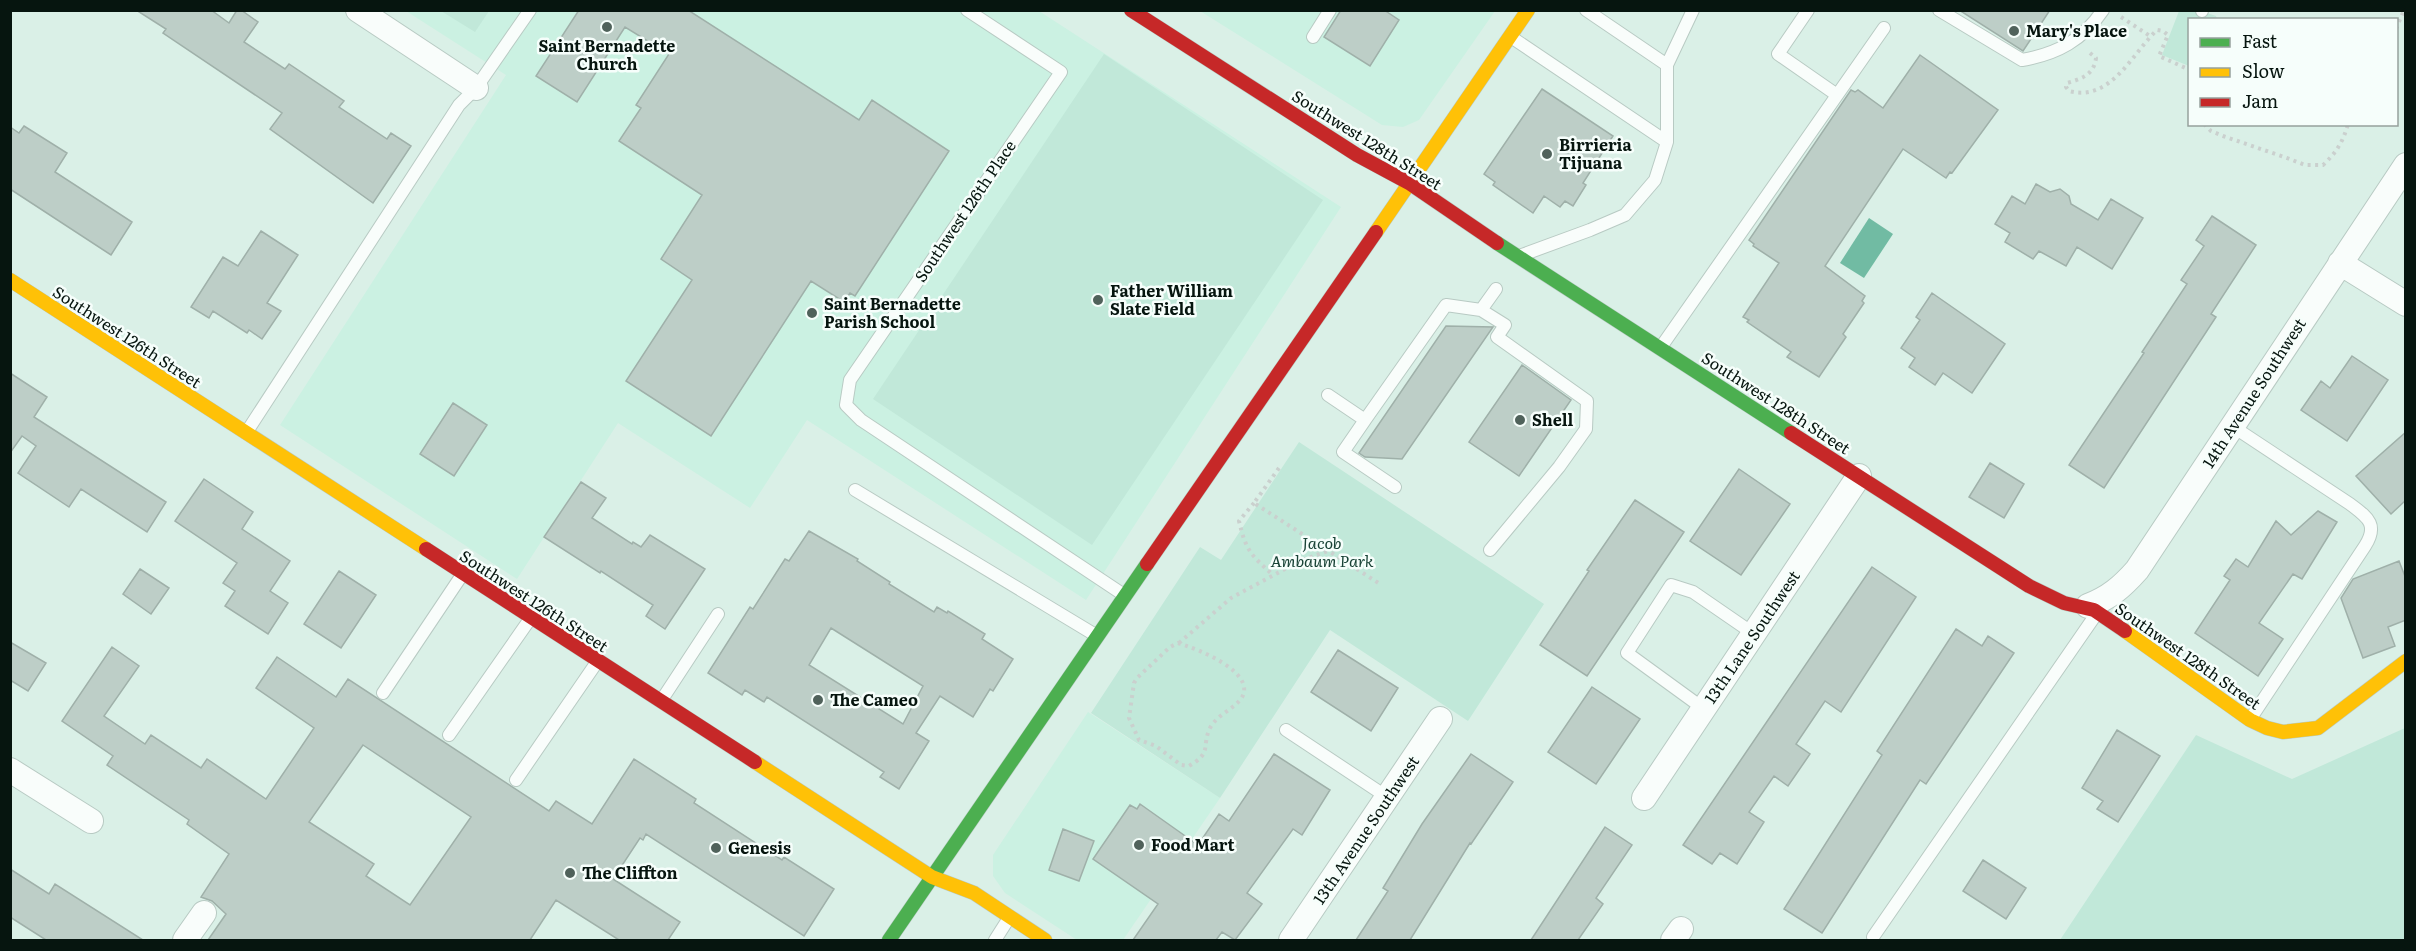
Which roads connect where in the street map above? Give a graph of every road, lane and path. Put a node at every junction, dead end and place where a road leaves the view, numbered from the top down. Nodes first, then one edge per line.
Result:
1 (358, 10) edge
2 (530, 10) edge
3 (967, 10) edge
4 (1131, 10) edge
5 (1330, 10) edge
6 (1528, 10) edge
7 (1586, 10) edge
8 (1694, 10) edge
9 (1808, 10) edge
10 (1939, 10) edge
11 (2103, 10) edge
12 (2404, 10) edge
13 (2124, 19) dead end
14 (2398, 26) edge
15 (1884, 28) dead end
16 (2150, 36) junction
17 (1511, 37) junction
18 (1318, 38) dead end
19 (2077, 39) junction
20 (1667, 65) junction
21 (2188, 69) edge
22 (477, 88) junction
23 (1837, 95) junction
24 (2206, 126) edge
25 (2348, 126) edge
26 (1667, 142) junction
27 (2406, 165) edge
28 (1409, 183) junction
29 (1518, 256) junction
30 (2340, 262) junction
31 (10, 280) edge
32 (1496, 289) dead end
33 (2406, 304) edge
34 (1481, 310) junction
35 (1660, 348) junction
36 (1328, 395) dead end
37 (1365, 420) junction
38 (2232, 426) junction
39 (245, 434) junction
40 (1279, 468) dead end
41 (1859, 476) junction
42 (1395, 487) dead end
43 (855, 490) dead end
44 (1254, 503) junction
45 (1490, 550) dead end
46 (1328, 551) junction
47 (463, 574) junction
48 (1273, 575) junction
49 (1380, 584) dead end
50 (1126, 596) junction
51 (2093, 609) junction
52 (718, 614) dead end
53 (531, 618) junction
54 (1754, 634) junction
55 (1098, 637) junction
56 (1178, 643) junction
57 (597, 661) junction
58 (2406, 661) edge
59 (383, 693) dead end
60 (661, 702) junction
61 (1704, 709) junction
62 (1440, 719) dead end
63 (2250, 720) junction
64 (1286, 730) dead end
65 (449, 735) dead end
66 (10, 770) edge
67 (516, 780) dead end
68 (1388, 797) junction
69 (1644, 798) dead end
70 (92, 821) dead end
71 (932, 877) junction
72 (204, 913) dead end
73 (1010, 917) junction
74 (1873, 937) dead end
75 (185, 940) edge
76 (889, 940) edge
77 (995, 940) edge
78 (1045, 940) edge
79 (1291, 940) edge

1 - 22 street
2 - 22 lane
3 - 50 lane, Southwest 126th Place
4 - 28 street, Southwest 128th Street
5 - 18 lane
6 - 17 street
7 - 20 lane
8 - 20 lane
9 - 23 lane
10 - 19 lane
11 - 19 lane
12 - 14 path
13 - 16 path
15 - 23 lane
16 - 19 path
16 - 21 path
17 - 26 lane
17 - 28 street
20 - 26 lane
22 - 39 lane
23 - 35 lane
24 - 25 path
26 - 29 lane
27 - 30 street, 14th Avenue Southwest
28 - 29 street, Southwest 128th Street
28 - 50 street
29 - 35 street, Southwest 128th Street
30 - 33 street
30 - 38 street, 14th Avenue Southwest
31 - 39 street, Southwest 126th Street
32 - 34 lane
34 - 37 lane
34 - 45 lane
35 - 41 street, Southwest 128th Street
36 - 37 lane
37 - 42 lane
38 - 51 street, 14th Avenue Southwest
38 - 63 lane
39 - 47 street, Southwest 126th Street
40 - 44 path
41 - 51 street, Southwest 128th Street
41 - 54 street, 13th Lane Southwest
43 - 55 lane
44 - 46 path
44 - 48 path
46 - 48 path
46 - 49 path
47 - 53 street, Southwest 126th Street
47 - 59 lane
48 - 56 path
50 - 55 street
51 - 63 street, Southwest 128th Street
51 - 74 lane
52 - 60 lane
53 - 57 street, Southwest 126th Street
53 - 65 lane
54 - 61 street, 13th Lane Southwest
54 - 61 lane
55 - 71 street
56 - 56 path
57 - 60 street, Southwest 126th Street
57 - 67 lane
58 - 63 street, Southwest 128th Street
60 - 71 street, Southwest 126th Street
61 - 69 street, 13th Lane Southwest
62 - 68 street, 13th Avenue Southwest
64 - 68 lane
66 - 70 street
68 - 79 street, 13th Avenue Southwest
71 - 73 street, Southwest 126th Street
71 - 76 street
72 - 75 street
73 - 77 lane
73 - 78 street, Southwest 126th Street

